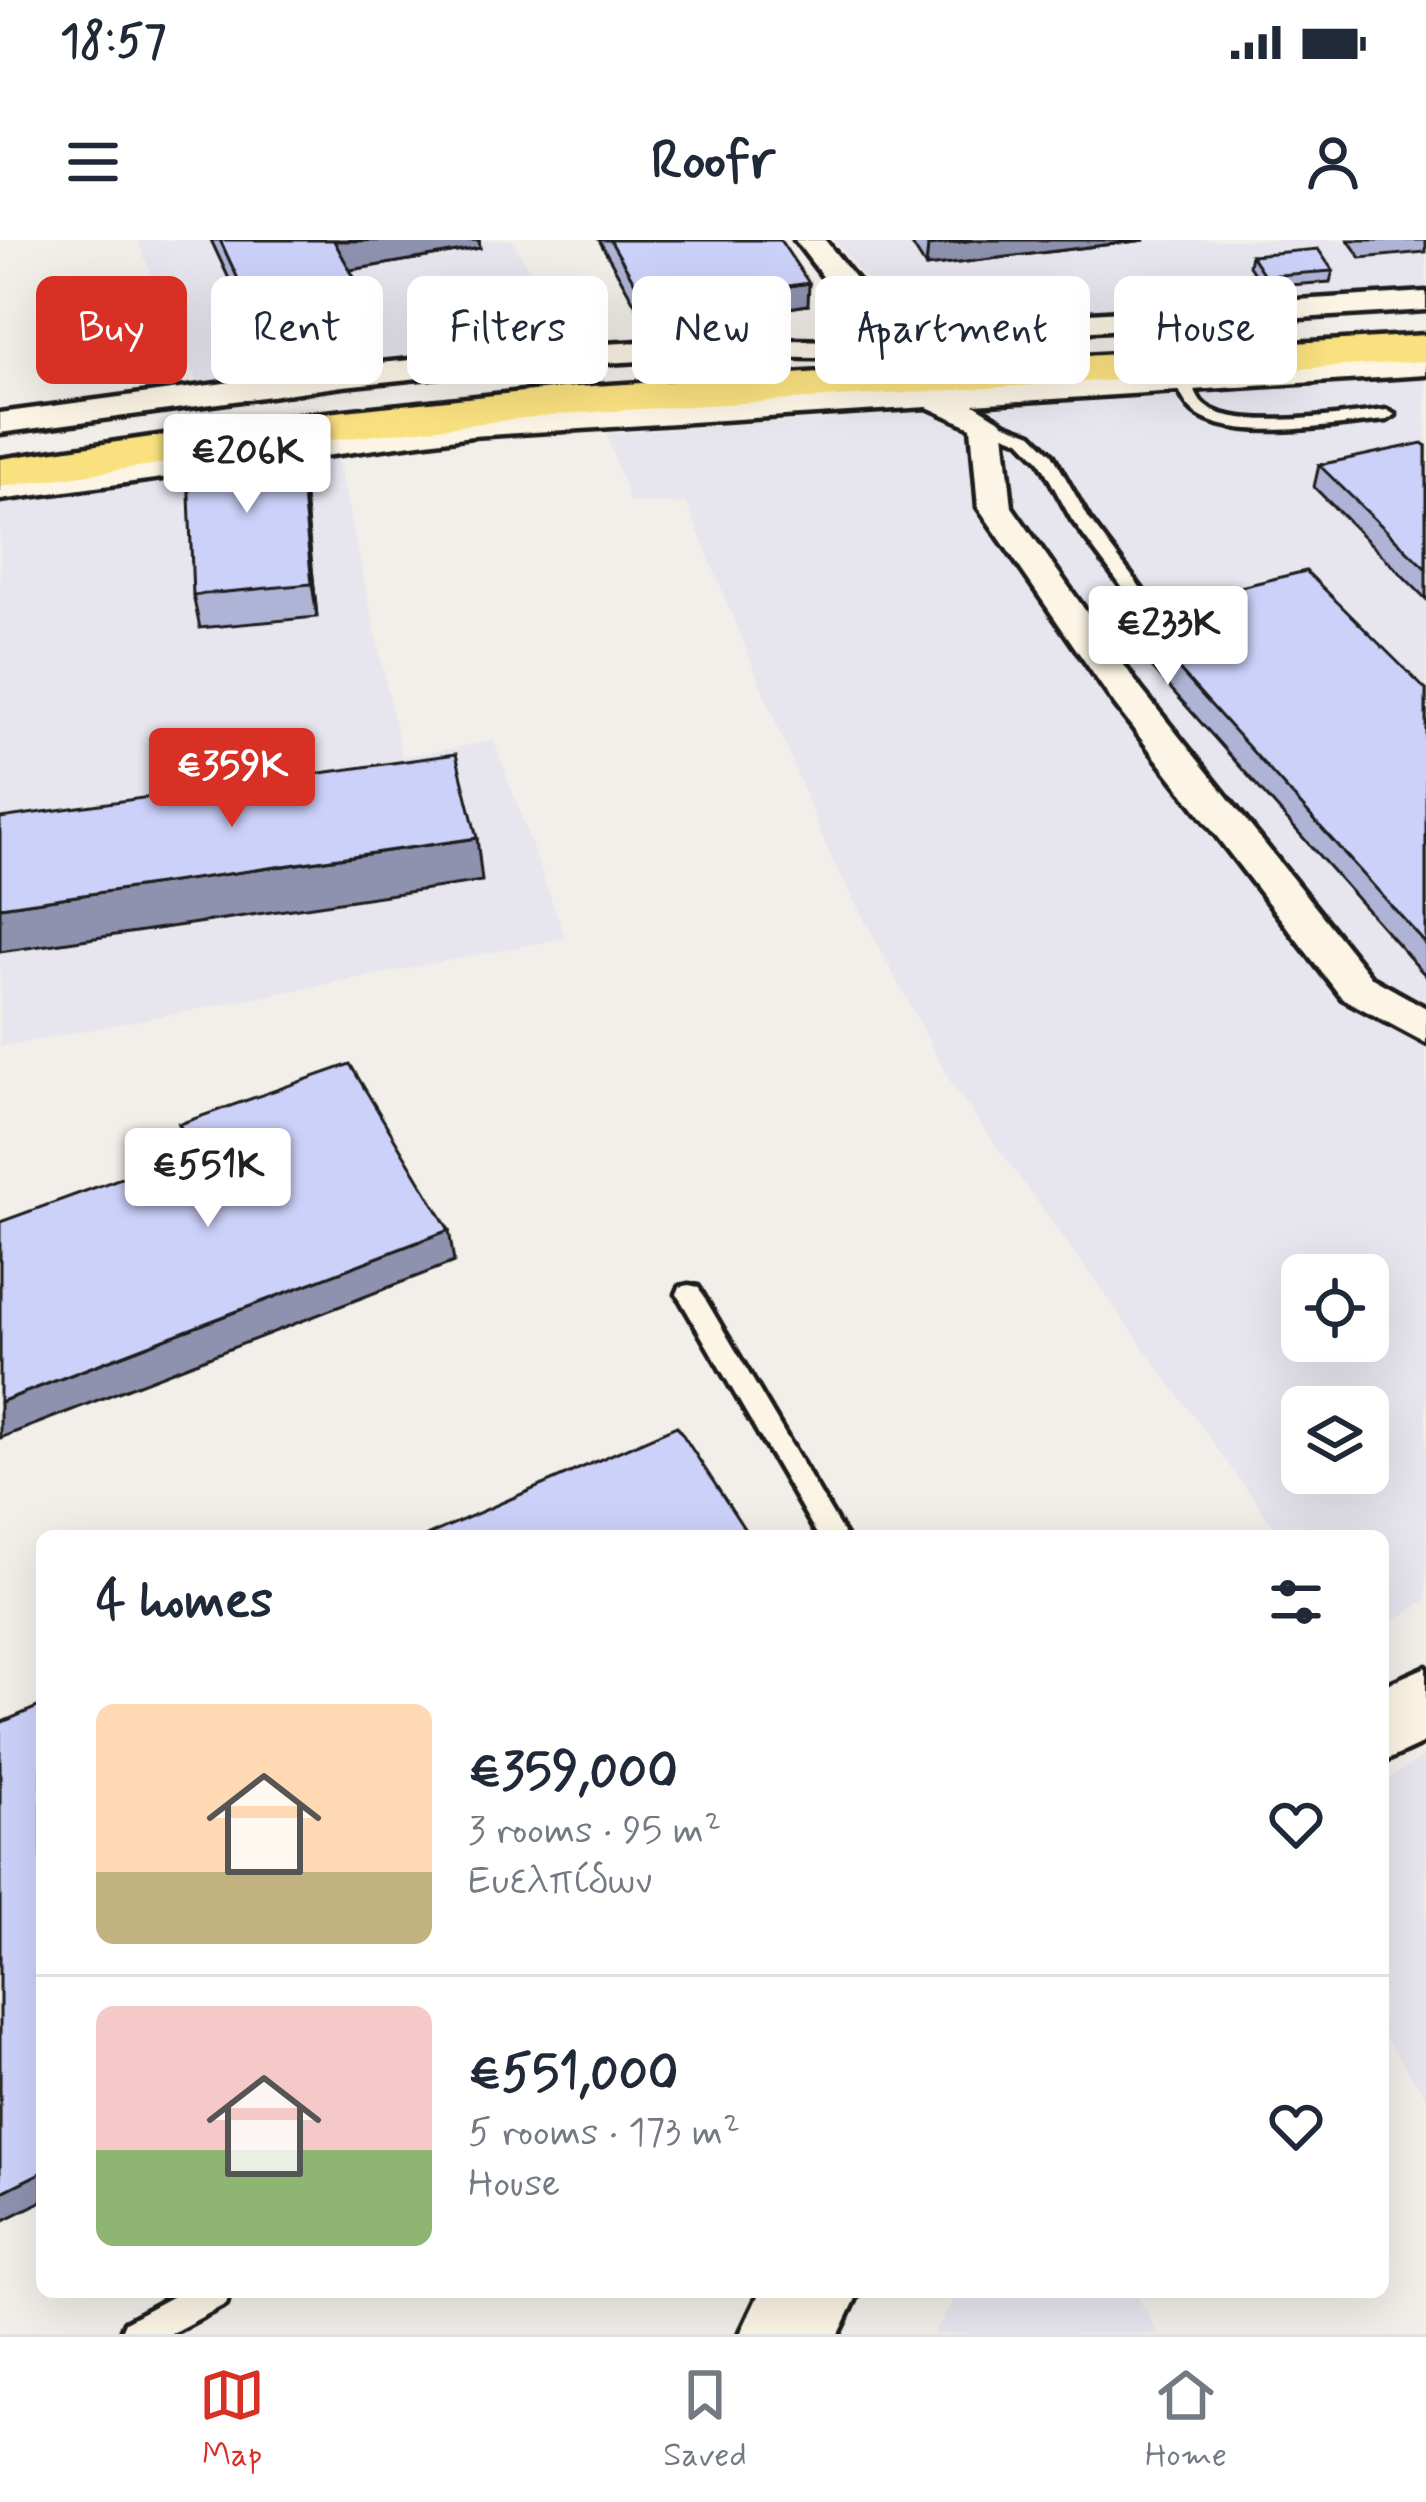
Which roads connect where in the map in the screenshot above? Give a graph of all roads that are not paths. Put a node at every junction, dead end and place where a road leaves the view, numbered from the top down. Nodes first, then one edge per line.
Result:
1 (810, 240) edge
2 (838, 276) edge
3 (1426, 301) edge
4 (1090, 322) edge
5 (1426, 322) edge
6 (1090, 341) edge
7 (1426, 348) edge
8 (815, 350) edge
9 (815, 358) edge
10 (1426, 366) edge
11 (1297, 373) edge
12 (1114, 384) edge
13 (1184, 384) edge
14 (928, 395) junction
15 (1387, 415) dead end
16 (987, 422) junction
17 (0, 423) edge
18 (0, 445) edge
19 (28, 475) edge
20 (0, 490) edge
21 (1152, 615) edge
22 (1426, 1028) edge
23 (689, 1294) dead end
24 (828, 1530) edge
25 (1426, 1701) edge
26 (1389, 1723) edge
27 (203, 2298) edge
28 (810, 2298) edge
29 (137, 2334) edge
30 (786, 2334) edge

1 - 2 street
3 - 4 street
5 - 6 main road
7 - 19 main road
8 - 17 street
9 - 18 main road
10 - 11 street
12 - 14 street
13 - 15 lane
14 - 16 street
14 - 19 street
16 - 21 lane
16 - 22 street
19 - 20 street
23 - 24 lane
25 - 26 street
27 - 29 lane
28 - 30 street

